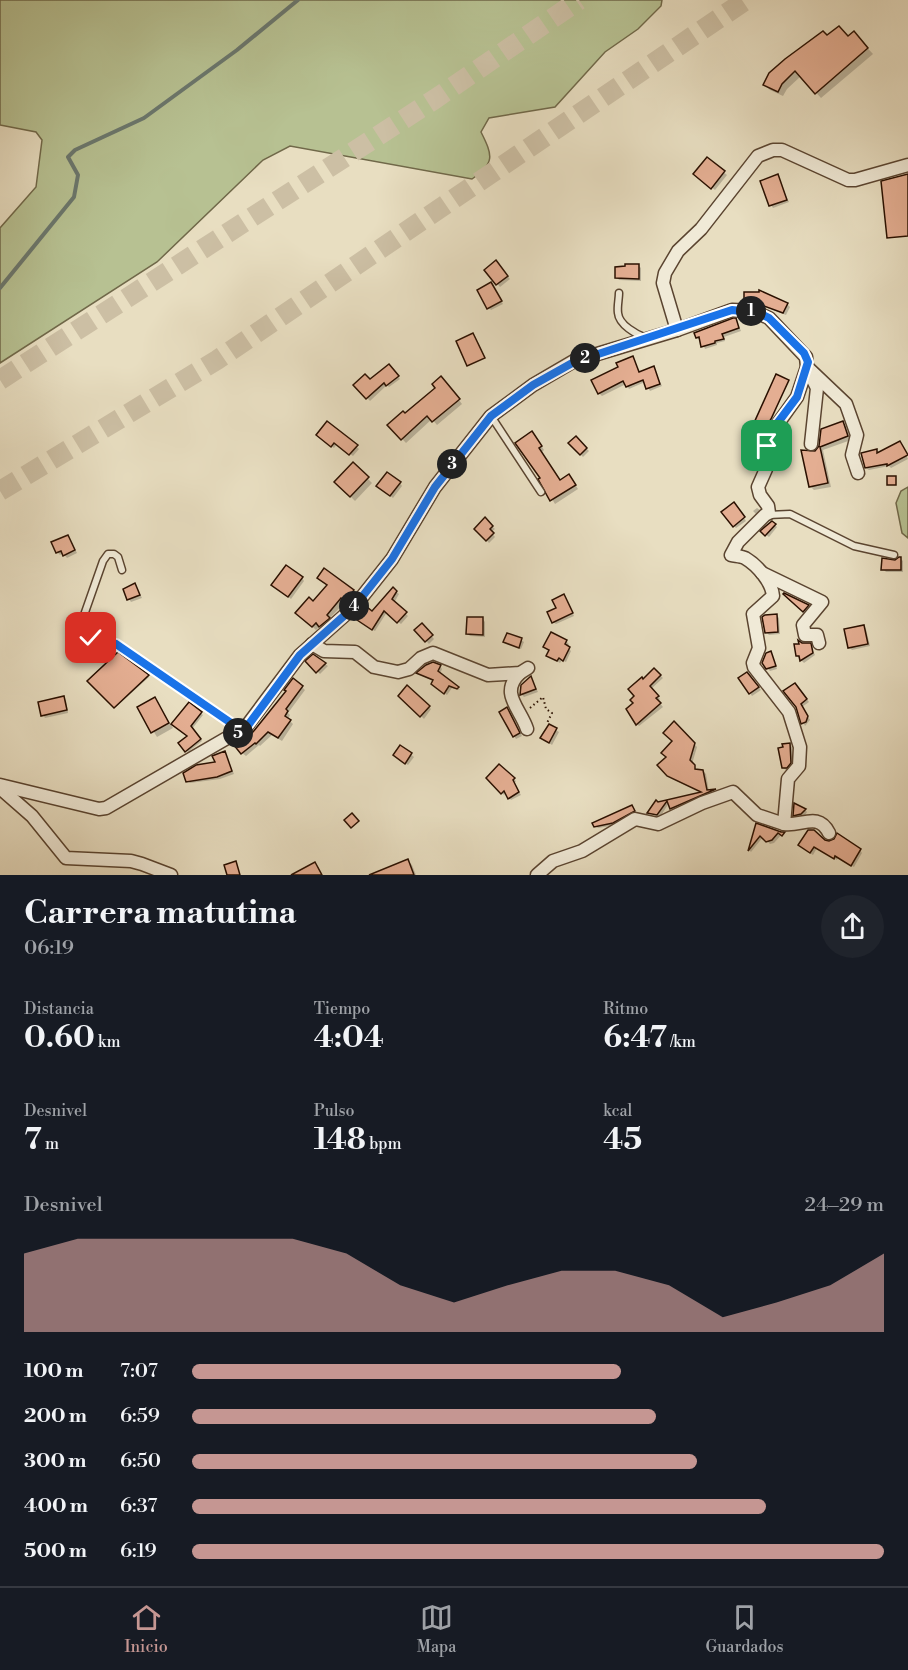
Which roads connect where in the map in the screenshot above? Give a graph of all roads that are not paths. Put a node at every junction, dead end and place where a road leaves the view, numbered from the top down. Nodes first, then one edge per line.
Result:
1 (908, 165) edge
2 (619, 293) dead end
3 (677, 330) junction
4 (649, 338) junction
5 (807, 367) junction
6 (491, 416) junction
7 (811, 444) dead end
8 (858, 473) dead end
9 (541, 492) dead end
10 (765, 515) junction
11 (894, 555) dead end
12 (122, 570) dead end
13 (761, 573) junction
14 (819, 643) dead end
15 (312, 644) junction
16 (527, 729) dead end
17 (236, 734) junction
18 (0, 786) edge
19 (784, 824) junction
20 (830, 833) dead end
21 (171, 875) edge
22 (537, 875) edge

1 - 3 street
2 - 4 lane
3 - 4 street
3 - 5 street
4 - 6 street
5 - 7 street
5 - 8 street
5 - 10 street
6 - 9 lane
6 - 15 street
10 - 11 lane
10 - 13 street
12 - 17 lane
13 - 14 street
13 - 19 street
15 - 16 street
15 - 17 street
17 - 18 street
18 - 21 street
19 - 20 street
19 - 22 street

